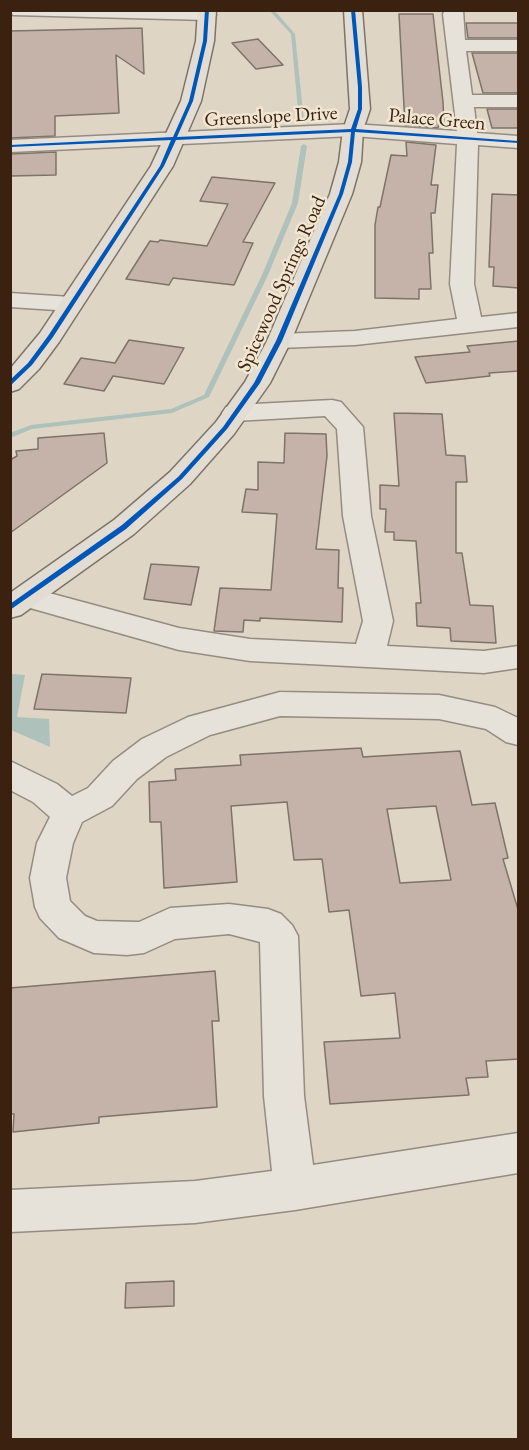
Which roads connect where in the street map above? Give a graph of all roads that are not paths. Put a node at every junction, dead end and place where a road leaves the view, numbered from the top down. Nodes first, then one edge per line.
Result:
1 (14, 10) edge
2 (353, 10) edge
3 (454, 10) edge
4 (207, 13) edge
5 (519, 45) edge
6 (457, 46) junction
7 (464, 101) junction
8 (519, 101) edge
9 (353, 130) junction
10 (175, 139) junction
11 (468, 140) junction
12 (519, 142) edge
13 (10, 146) edge
14 (10, 300) edge
15 (71, 304) junction
16 (519, 320) edge
17 (470, 325) junction
18 (283, 333) junction
19 (10, 384) edge
20 (235, 413) junction
21 (19, 603) edge
22 (369, 654) junction
23 (519, 657) edge
24 (519, 733) edge
25 (10, 774) edge
26 (69, 813) junction
27 (519, 1153) edge
28 (296, 1189) junction
29 (10, 1212) edge

1 - 4 street
2 - 9 main road, Spicewood Springs Road
3 - 6 street
4 - 10 main road
5 - 6 street
6 - 7 street
7 - 8 street
7 - 11 street
9 - 10 street, Greenslope Drive
9 - 11 street, Palace Green
9 - 18 main road, Spicewood Springs Road
10 - 13 street, Greenslope Drive
10 - 15 main road
11 - 12 street, Palace Green
11 - 17 street
14 - 15 street
15 - 19 main road
16 - 17 street
17 - 18 street
18 - 20 main road, Spicewood Springs Road
20 - 21 main road, Spicewood Springs Road
20 - 22 street
21 - 22 street
22 - 23 street
24 - 26 street
25 - 26 street
26 - 28 street
27 - 28 street
28 - 29 street

